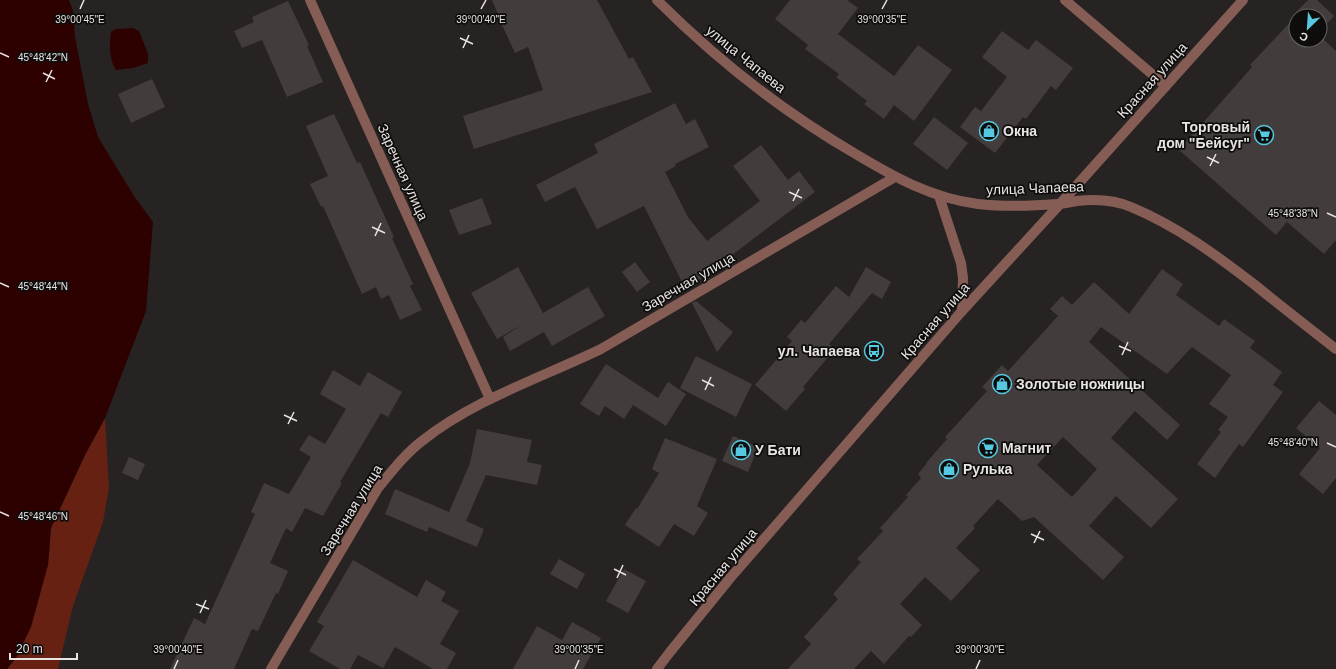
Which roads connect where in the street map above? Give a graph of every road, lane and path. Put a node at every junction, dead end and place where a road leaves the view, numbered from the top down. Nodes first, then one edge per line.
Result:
1 (310, 0) edge
2 (657, 0) edge
3 (1065, 0) edge
4 (1243, 0) edge
5 (1166, 86) junction
6 (894, 177) junction
7 (939, 196) junction
8 (1060, 204) junction
9 (962, 311) junction
10 (1336, 349) edge
11 (490, 399) junction
12 (271, 669) edge
13 (657, 669) edge

1 - 11 street, Заречная улица
2 - 6 street, улица Чапаева
3 - 5 street
4 - 5 street, Красная улица
5 - 8 street, Красная улица
6 - 7 street, улица Чапаева
6 - 11 street, Заречная улица
7 - 8 street, улица Чапаева
7 - 9 street
8 - 9 street, Красная улица
8 - 10 street, улица Чапаева
9 - 13 street, Красная улица
11 - 12 street, Заречная улица

